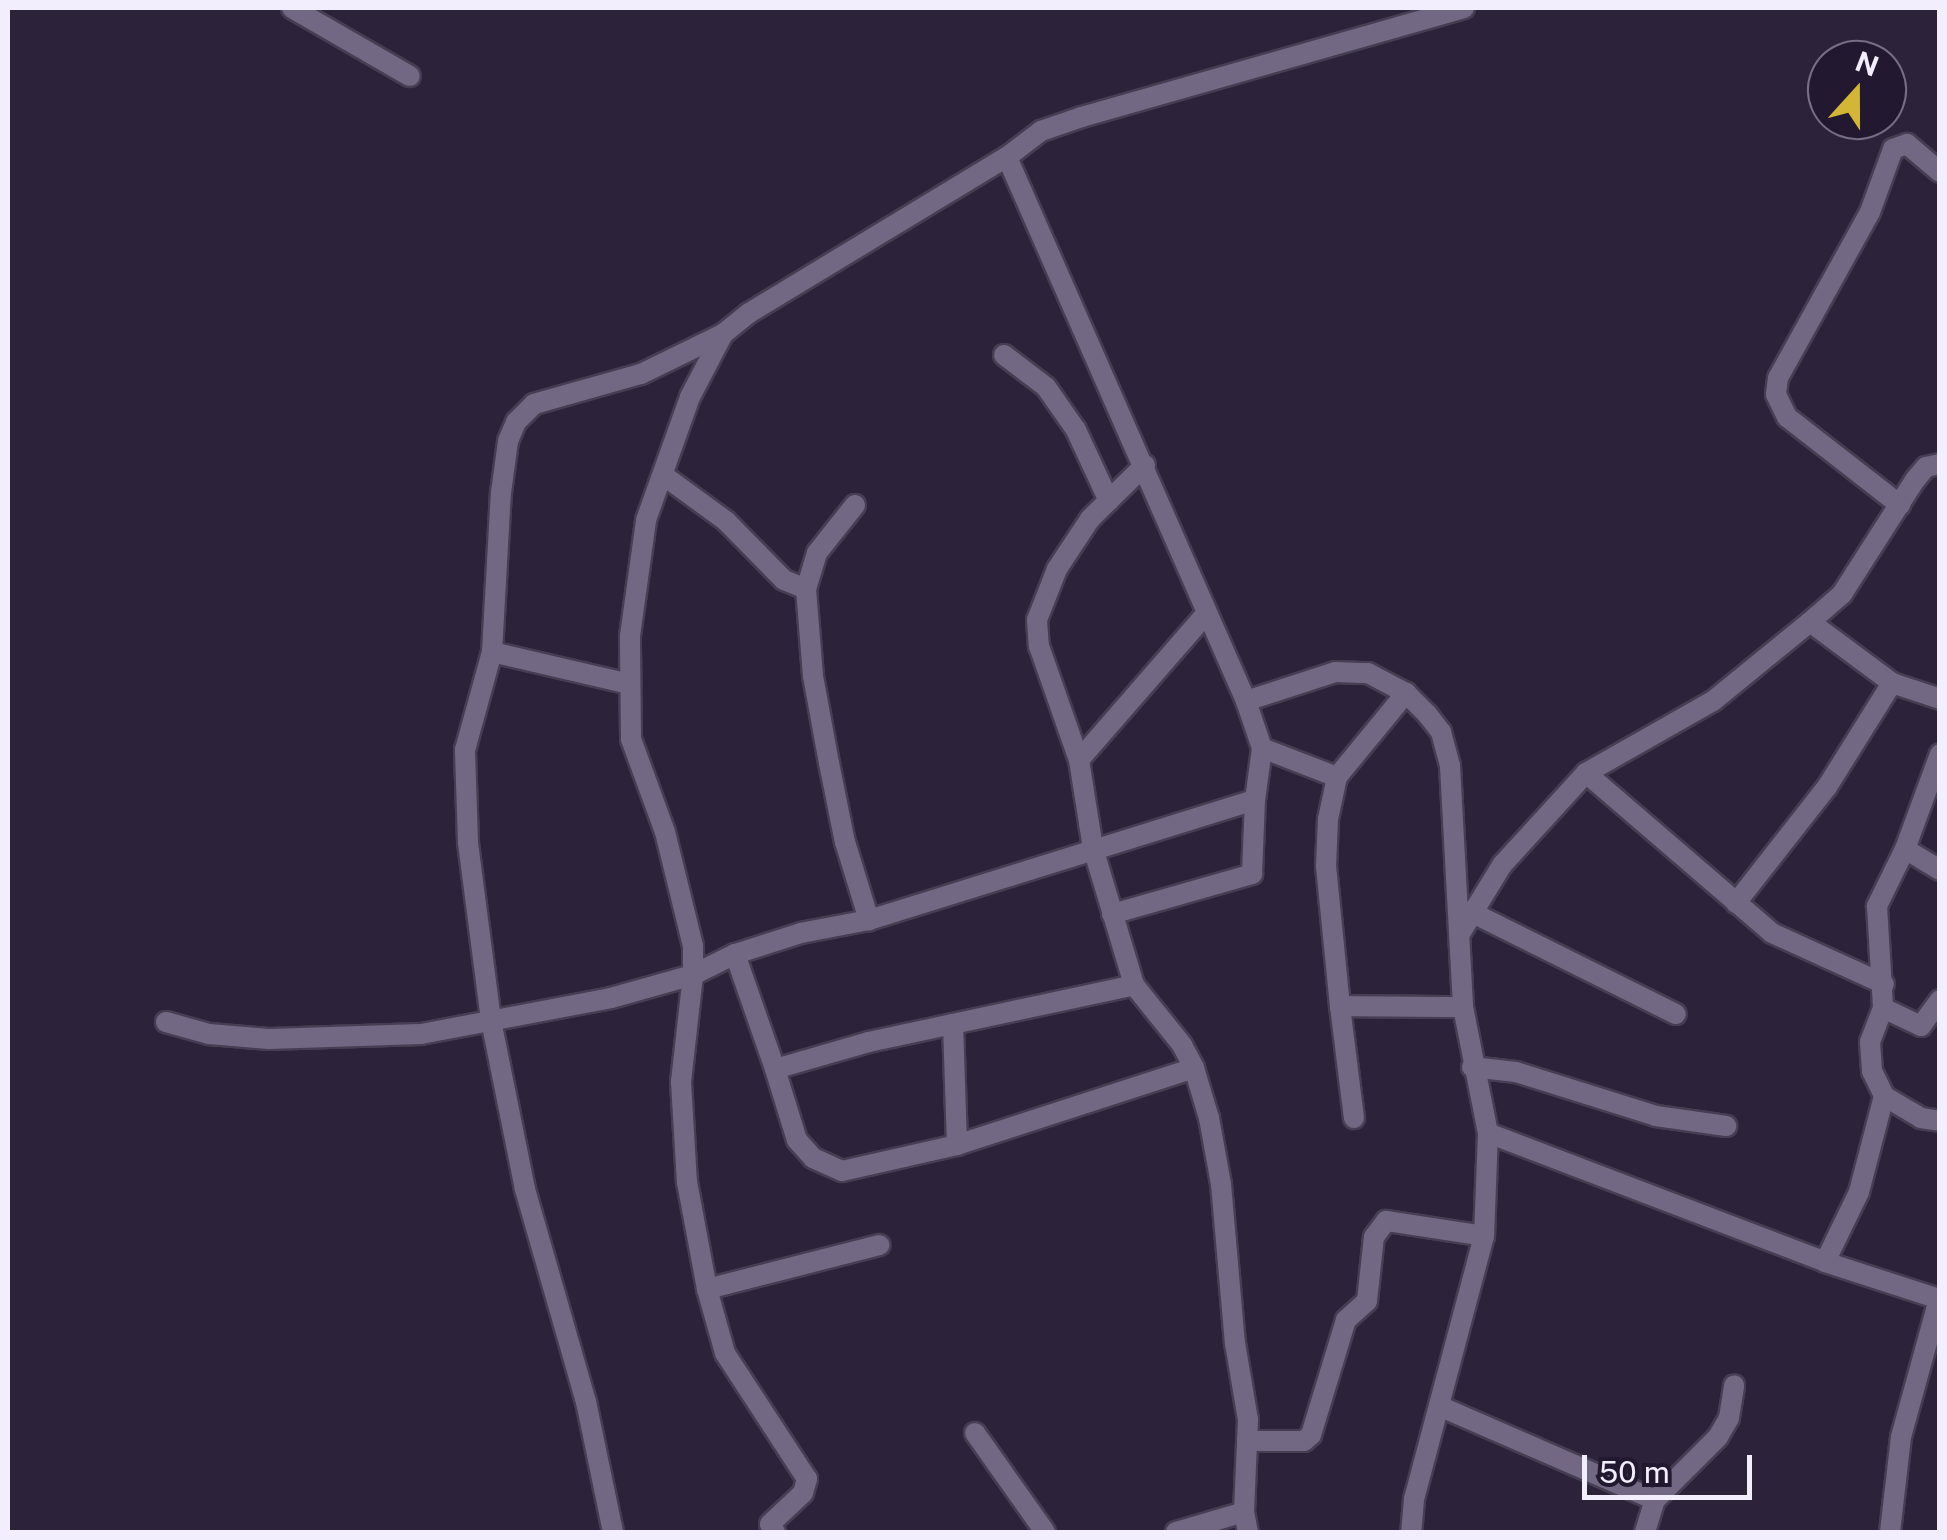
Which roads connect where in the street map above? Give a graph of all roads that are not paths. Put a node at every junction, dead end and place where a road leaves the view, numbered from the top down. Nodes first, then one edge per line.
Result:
1 (292, 8) edge
2 (1464, 8) edge
3 (410, 76) dead end
4 (1008, 156) junction
5 (1940, 172) edge
6 (723, 334) junction
7 (1004, 355) dead end
8 (1938, 460) edge
9 (1145, 465) junction
10 (662, 475) junction
11 (1109, 501) junction
12 (855, 505) dead end
13 (1900, 505) junction
14 (806, 589) junction
15 (1206, 614) junction
16 (1810, 622) junction
17 (492, 652) junction
18 (1892, 683) junction
19 (628, 684) junction
20 (1406, 693) junction
21 (1940, 699) edge
22 (1246, 701) junction
23 (1262, 748) junction
24 (1940, 754) edge
25 (1078, 760) junction
26 (1586, 772) junction
27 (1337, 777) junction
28 (1255, 800) junction
29 (1093, 848) junction
30 (1905, 849) junction
31 (1940, 870) edge
32 (1736, 903) junction
33 (1470, 912) junction
34 (1112, 914) junction
35 (869, 920) junction
36 (1460, 934) junction
37 (735, 954) junction
38 (693, 974) junction
39 (1884, 984) junction
40 (1134, 985) junction
41 (1940, 1000) edge
42 (1340, 1006) junction
43 (1463, 1008) junction
44 (1883, 1008) junction
45 (1676, 1014) dead end
46 (491, 1020) junction
47 (166, 1022) dead end
48 (953, 1024) junction
49 (1472, 1067) junction
50 (1194, 1068) junction
51 (775, 1070) junction
52 (1884, 1096) junction
53 (1354, 1118) dead end
54 (1940, 1120) edge
55 (1726, 1126) dead end
56 (1488, 1133) junction
57 (956, 1145) junction
58 (1484, 1236) junction
59 (879, 1245) dead end
60 (1825, 1262) junction
61 (707, 1289) junction
62 (1939, 1299) edge
63 (1734, 1384) dead end
64 (1439, 1406) junction
65 (974, 1433) dead end
66 (1247, 1441) junction
67 (1654, 1500) junction
68 (1246, 1522) edge
69 (768, 1530) edge
70 (613, 1532) edge
71 (1045, 1532) edge
72 (1176, 1532) edge
73 (1411, 1532) edge
74 (1645, 1532) edge
75 (1890, 1532) edge

1 - 3 street
2 - 4 street
4 - 6 street
4 - 9 street
5 - 13 street
6 - 10 street
6 - 17 street
7 - 11 street
8 - 13 street
9 - 11 street
9 - 15 street
10 - 14 street
10 - 19 street
11 - 25 street
12 - 14 street
13 - 16 street
14 - 35 street
15 - 22 street
15 - 25 street
16 - 18 street
16 - 26 street
17 - 19 street
17 - 46 street
18 - 21 street
18 - 32 street
19 - 38 street
20 - 22 street
20 - 27 street
20 - 36 street
22 - 23 street
23 - 27 street
23 - 28 street
24 - 30 street
25 - 29 street
26 - 32 street
26 - 33 street
27 - 42 street
28 - 29 street
28 - 34 street
29 - 34 street
29 - 35 street
30 - 31 street
30 - 39 street
32 - 39 street
33 - 36 street
33 - 45 street
34 - 40 street
35 - 37 street
36 - 43 street
37 - 38 street
37 - 51 street
38 - 46 street
38 - 61 street
39 - 44 street
40 - 48 street
40 - 50 street
41 - 44 street
42 - 43 street
42 - 53 street
43 - 49 street
44 - 52 street
46 - 47 street
46 - 70 street
48 - 51 street
48 - 57 street
49 - 55 street
49 - 56 street
50 - 57 street
50 - 66 street
51 - 57 street
52 - 54 street
52 - 60 street
56 - 58 street
56 - 60 street
58 - 64 street
58 - 66 street
59 - 61 street
60 - 62 street
61 - 69 street
62 - 75 street
63 - 67 street
64 - 67 street
64 - 73 street
65 - 71 street
66 - 68 street
67 - 74 street
68 - 72 street

